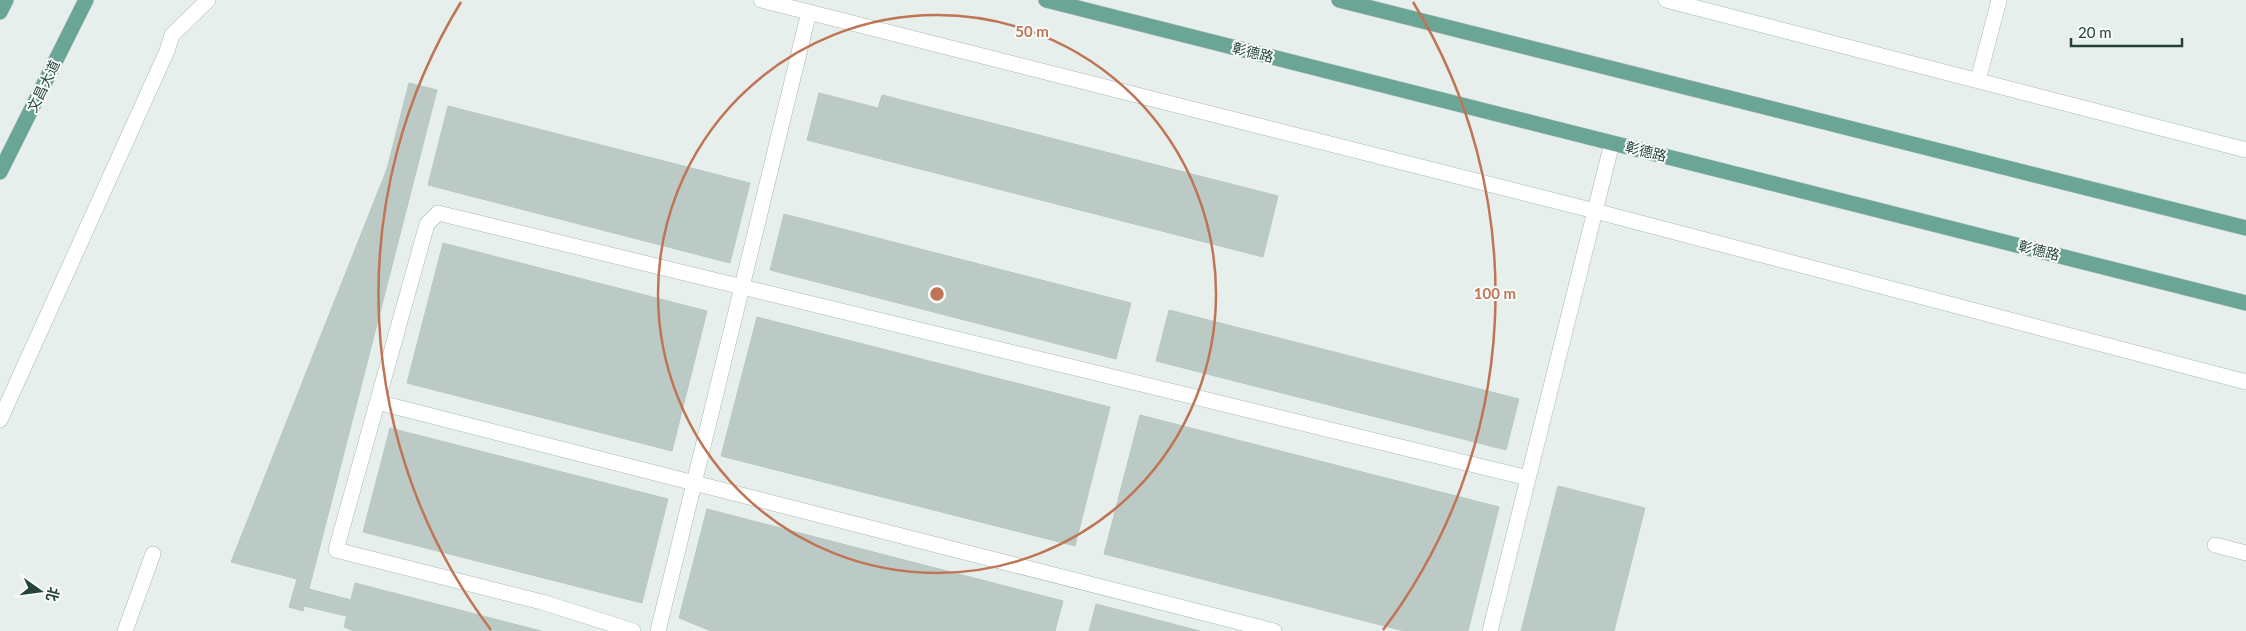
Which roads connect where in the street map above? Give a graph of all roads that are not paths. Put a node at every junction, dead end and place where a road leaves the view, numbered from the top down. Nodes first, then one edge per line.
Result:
1 (6, 0) edge
2 (86, 0) edge
3 (208, 0) edge
4 (761, 0) edge
5 (1046, 0) edge
6 (1339, 0) edge
7 (1666, 0) edge
8 (2000, 0) edge
9 (0, 12) edge
10 (809, 12) junction
11 (1978, 80) junction
12 (1612, 143) junction
13 (2246, 150) edge
14 (0, 172) edge
15 (1595, 211) junction
16 (2246, 228) edge
17 (742, 286) junction
18 (2246, 303) edge
19 (2246, 382) edge
20 (377, 402) junction
21 (0, 420) edge
22 (1528, 478) junction
23 (694, 483) junction
24 (2215, 545) dead end
25 (2246, 553) edge
26 (153, 554) dead end
27 (126, 631) edge
28 (633, 631) edge
29 (658, 631) edge
30 (1274, 631) edge
31 (1490, 631) edge

1 - 9 main road
2 - 14 main road, 文昌大道
3 - 21 street
4 - 10 street
5 - 12 main road, 彰德路
6 - 16 main road
7 - 11 street
8 - 11 street
10 - 15 street
10 - 17 street
11 - 13 street
12 - 15 street
12 - 18 main road, 彰德路
15 - 19 street
15 - 22 street
17 - 20 street
17 - 22 street
17 - 23 street
20 - 23 street
20 - 28 street
22 - 31 street
23 - 29 street
23 - 30 street
24 - 25 street
26 - 27 street

